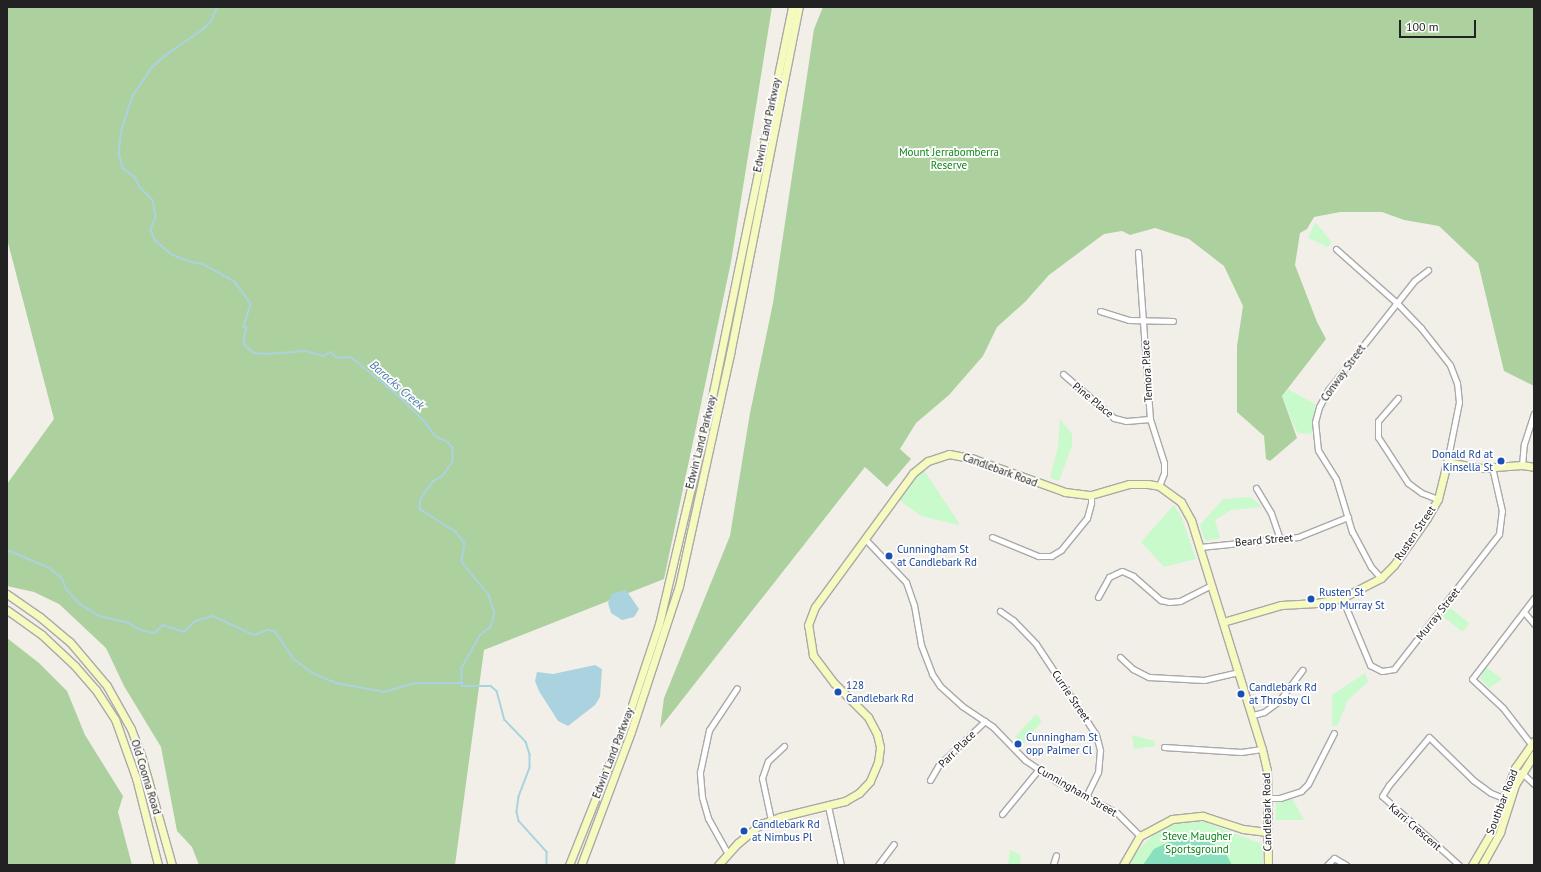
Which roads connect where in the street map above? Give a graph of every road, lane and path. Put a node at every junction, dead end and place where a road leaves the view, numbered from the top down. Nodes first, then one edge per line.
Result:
1 (792, 7) edge
2 (799, 7) edge
3 (1336, 249) dead end
4 (1138, 252) dead end
5 (1428, 270) dead end
6 (1396, 302) junction
7 (1100, 311) dead end
8 (1173, 321) dead end
9 (1144, 322) junction
10 (1063, 374) dead end
11 (1398, 398) dead end
12 (1534, 414) edge
13 (1150, 419) junction
14 (1447, 462) junction
15 (1522, 465) junction
16 (1492, 467) junction
17 (1534, 467) edge
18 (1159, 486) junction
19 (1256, 488) dead end
20 (1091, 494) junction
21 (1438, 499) junction
22 (1348, 516) junction
23 (992, 537) dead end
24 (1280, 539) junction
25 (866, 540) junction
26 (1200, 547) junction
27 (1381, 578) junction
28 (1211, 585) junction
29 (7, 594) edge
30 (1098, 597) dead end
31 (1342, 598) junction
32 (1534, 598) edge
33 (7, 610) edge
34 (1000, 611) dead end
35 (1524, 612) junction
36 (1223, 622) junction
37 (1534, 624) edge
38 (1120, 657) dead end
39 (1302, 670) dead end
40 (1238, 672) junction
41 (737, 688) dead end
42 (1253, 715) junction
43 (985, 720) junction
44 (1334, 733) dead end
45 (1533, 744) edge
46 (784, 746) dead end
47 (1164, 747) dead end
48 (1262, 749) junction
49 (1534, 754) edge
50 (1038, 770) junction
51 (1521, 772) junction
52 (930, 780) dead end
53 (1534, 784) edge
54 (1086, 797) junction
55 (1268, 798) junction
56 (1503, 798) junction
57 (1511, 800) junction
58 (828, 806) junction
59 (1002, 814) dead end
60 (771, 820) junction
61 (1267, 832) junction
62 (1140, 836) junction
63 (894, 844) dead end
64 (728, 854) junction
65 (1056, 855) dead end
66 (158, 865) edge
67 (172, 865) edge
68 (569, 865) edge
69 (581, 865) edge
70 (718, 865) edge
71 (841, 865) edge
72 (878, 865) edge
73 (1053, 865) edge
74 (1123, 865) edge
75 (1268, 865) edge
76 (1327, 865) edge
77 (1346, 865) edge
78 (1459, 865) edge
79 (1472, 865) edge
80 (1482, 865) edge

1 - 68 main road, Edwin Land Parkway
2 - 69 main road, Edwin Land Parkway
3 - 6 street, Rusten Street
4 - 9 street, Temora Place
5 - 6 street, Conway Street
6 - 14 street, Rusten Street
6 - 22 street, Conway Street
7 - 9 street
8 - 9 street
9 - 13 street, Temora Place
10 - 13 street, Pine Place
11 - 21 street
12 - 15 street
13 - 18 street, Temora Place
14 - 16 main road
14 - 21 main road, Rusten Street
15 - 16 main road
15 - 17 main road
16 - 31 street, Murray Street
18 - 20 main road, Candlebark Road
18 - 26 main road, Candlebark Road
19 - 24 street
20 - 23 street
20 - 25 main road, Candlebark Road
21 - 27 main road, Rusten Street
22 - 24 street, Beard Street
22 - 27 street, Conway Street
24 - 26 street, Beard Street
25 - 43 street, Cunningham Street
25 - 58 main road, Candlebark Road
26 - 28 main road, Candlebark Road
27 - 31 main road, Rusten Street
28 - 30 street
28 - 36 main road, Candlebark Road
29 - 67 main road, Old Cooma Road
31 - 36 main road, Rusten Street
32 - 35 street
33 - 66 main road, Old Cooma Road
34 - 54 street, Currie Street
35 - 37 street
35 - 45 street
36 - 40 main road, Candlebark Road
38 - 40 street
39 - 42 street
40 - 42 main road, Candlebark Road
41 - 64 street
42 - 48 main road, Candlebark Road
43 - 50 street, Cunningham Street
43 - 52 street, Parr Place
44 - 55 street
45 - 56 main road, Southbar Road
46 - 60 street
47 - 48 street
48 - 55 main road, Candlebark Road
49 - 51 main road, Southbar Road
50 - 54 street, Cunningham Street
50 - 59 street
51 - 53 street
51 - 57 main road, Southbar Road
54 - 62 street, Cunningham Street
55 - 61 main road, Candlebark Road
56 - 57 street, Karri Crescent
56 - 78 street, Karri Crescent
56 - 79 main road, Southbar Road
57 - 80 main road, Southbar Road
58 - 60 main road, Candlebark Road
58 - 71 street
60 - 64 main road, Candlebark Road
61 - 62 main road
61 - 75 main road, Candlebark Road
62 - 74 main road
63 - 72 street
64 - 70 main road, Candlebark Road
65 - 73 street
76 - 77 street

